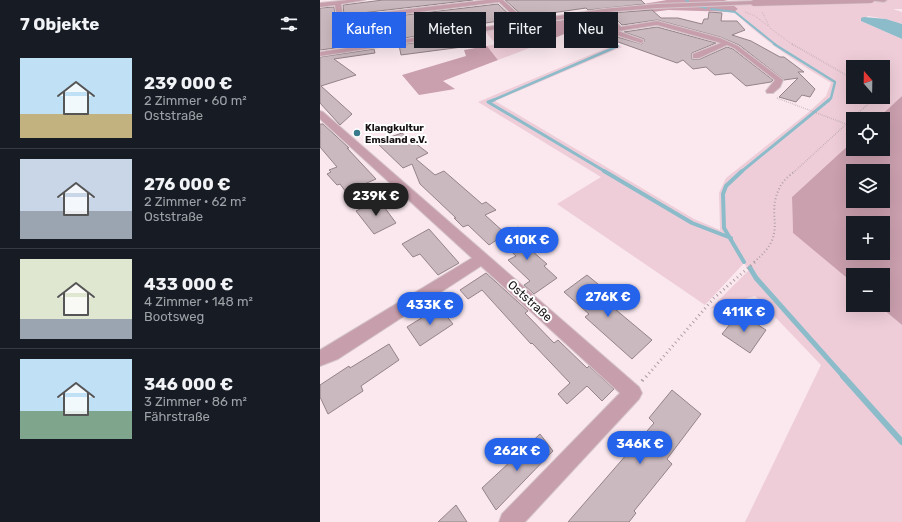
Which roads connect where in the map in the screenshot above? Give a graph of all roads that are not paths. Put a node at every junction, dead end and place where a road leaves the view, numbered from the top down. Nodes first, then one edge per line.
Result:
1 (362, 0) edge
2 (500, 0) edge
3 (660, 0) edge
4 (871, 0) edge
5 (884, 0) edge
6 (338, 3) junction
7 (320, 5) edge
8 (633, 8) junction
9 (603, 11) junction
10 (339, 12) edge
11 (406, 12) edge
12 (513, 12) edge
13 (556, 18) edge
14 (688, 22) dead end
15 (676, 26) junction
16 (494, 27) edge
17 (620, 28) joint
18 (618, 33) edge
19 (406, 41) edge
20 (641, 41) dead end
21 (727, 43) junction
22 (358, 48) edge
23 (320, 54) edge
24 (696, 56) dead end
25 (770, 91) road end
26 (320, 114) edge
27 (482, 259) junction
28 (320, 358) edge
29 (510, 522) edge

1 - 6 street
2 - 11 street
2 - 12 street
3 - 8 street
4 - 5 street
4 - 8 street, bridge
6 - 7 street
6 - 10 street
8 - 9 street
9 - 13 street
9 - 17 street
14 - 15 street
15 - 17 street
15 - 21 street
16 - 19 street
18 - 20 street
21 - 24 street
21 - 25 street
22 - 23 street
26 - 27 street, Oststraße
27 - 28 street
27 - 29 street, Oststraße

